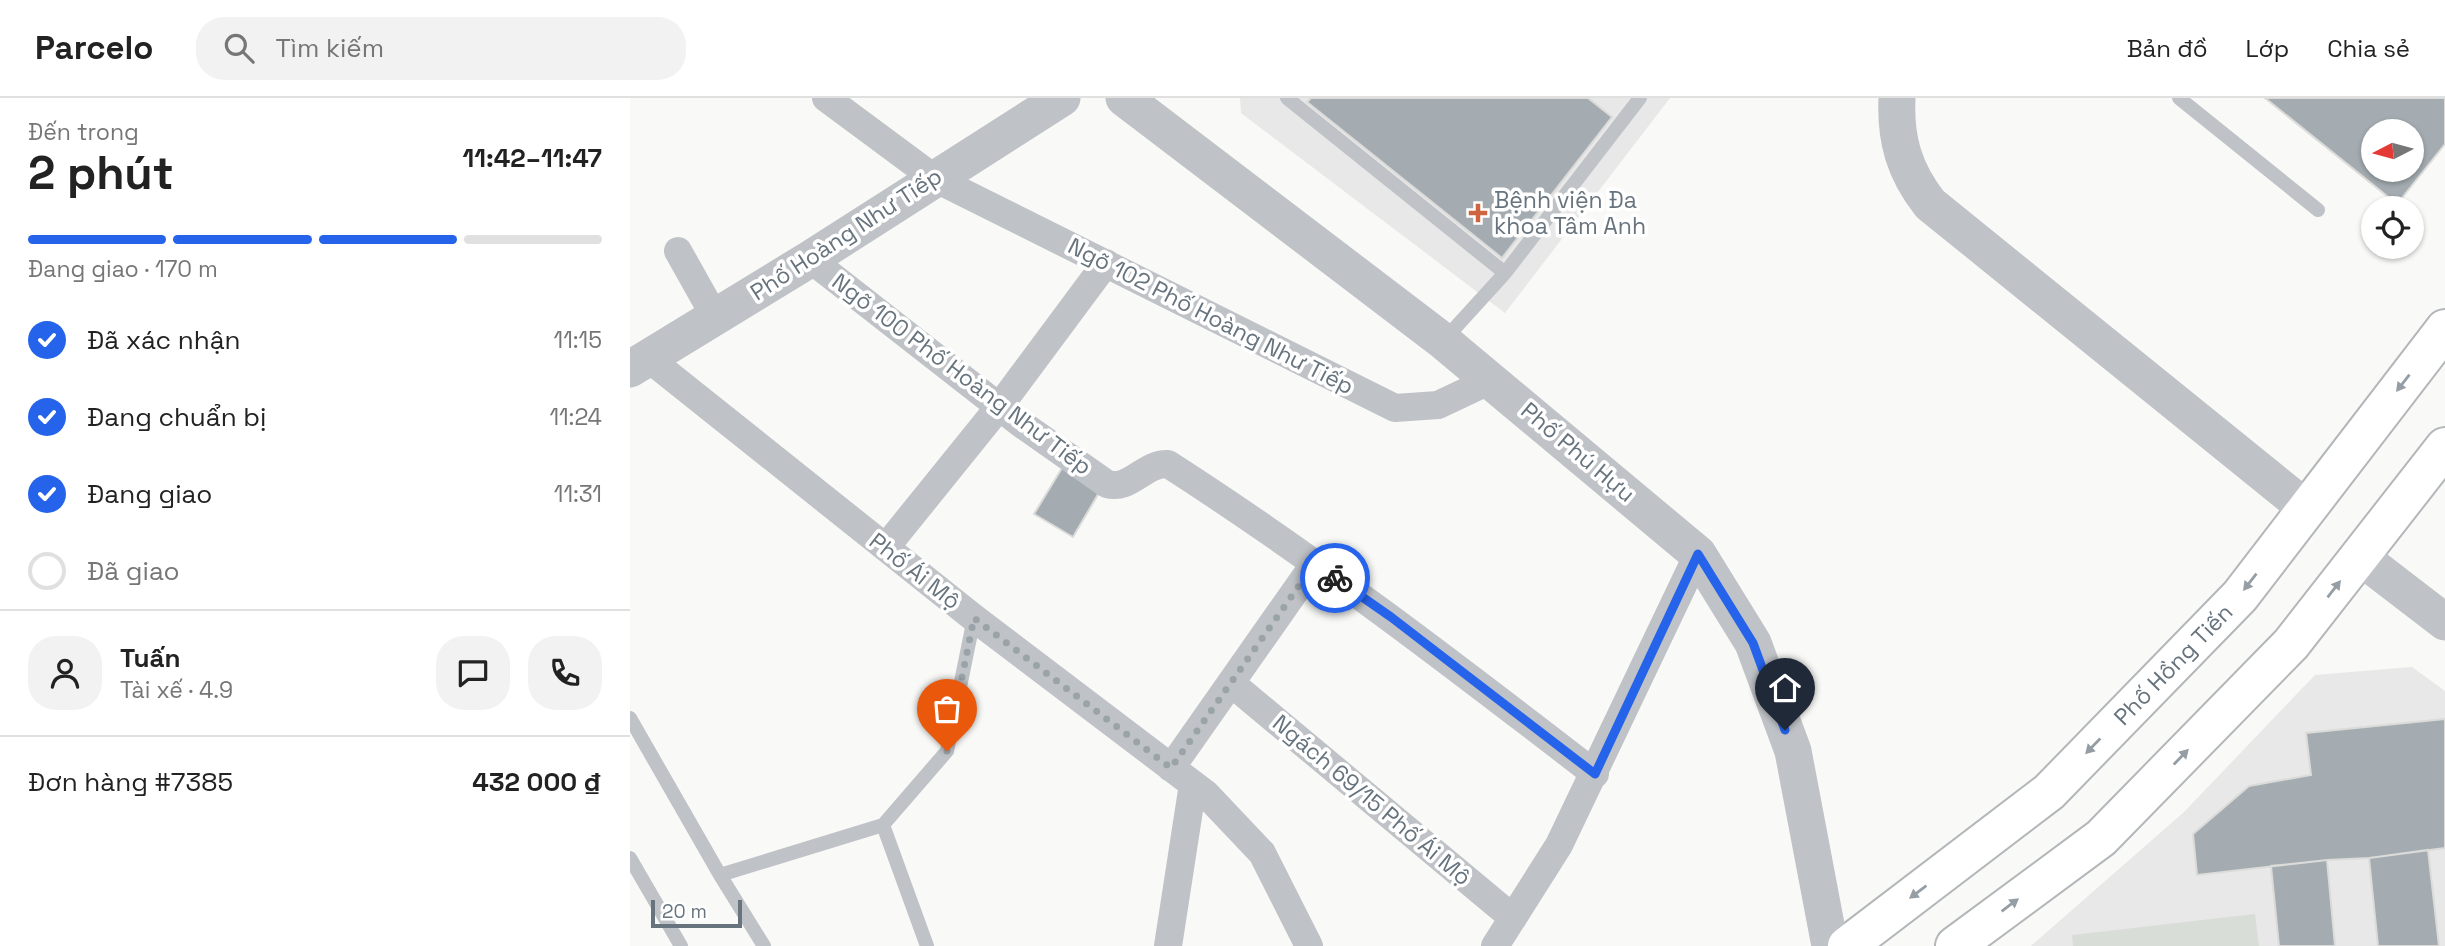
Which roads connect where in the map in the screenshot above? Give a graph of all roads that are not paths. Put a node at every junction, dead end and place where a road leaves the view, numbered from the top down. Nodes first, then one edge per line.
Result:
1 (826, 98) edge
2 (1062, 98) edge
3 (1125, 98) edge
4 (1287, 98) edge
5 (1640, 98) edge
6 (1897, 98) edge
7 (2179, 98) edge
8 (934, 178) junction
9 (2318, 210) dead end
10 (678, 251) dead end
11 (810, 259) junction
12 (1106, 263) junction
13 (1505, 273) junction
14 (715, 317) junction
15 (2445, 329) edge
16 (1443, 341) junction
17 (639, 363) edge
18 (1492, 380) junction
19 (999, 407) junction
20 (2445, 447) edge
21 (2307, 509) junction
22 (886, 547) junction
23 (1698, 554) junction
24 (2359, 556) junction
25 (1315, 563) junction
26 (974, 618) junction
27 (2445, 622) edge
28 (1231, 683) junction
29 (630, 718) edge
30 (1595, 774) junction
31 (1182, 776) junction
32 (883, 825) junction
33 (630, 858) edge
34 (720, 875) junction
35 (1513, 918) junction
36 (681, 946) edge
37 (764, 946) edge
38 (927, 946) edge
39 (1168, 946) edge
40 (1309, 946) edge
41 (1495, 946) edge
42 (1830, 946) edge
43 (1847, 946) edge
44 (1955, 946) edge

1 - 8 street, Ngõ 102 Phố Hoàng Như Tiếp
2 - 8 street, Phố Hoàng Như Tiếp
3 - 16 street, Phố Phú Hựu
4 - 13 lane
5 - 13 lane
6 - 21 street
7 - 9 lane
8 - 11 street, Phố Hoàng Như Tiếp
8 - 12 street, Ngõ 102 Phố Hoàng Như Tiếp
10 - 14 street
11 - 14 street, Phố Hoàng Như Tiếp
11 - 19 street, Ngõ 100 Phố Hoàng Như Tiếp
12 - 18 street, Ngõ 102 Phố Hoàng Như Tiếp
12 - 19 street
13 - 16 lane
14 - 17 street, Phố Hoàng Như Tiếp
15 -> 21 main road, Phố Hồng Tiến
16 - 18 street, Phố Phú Hựu
17 - 22 street, Phố Ái Mộ
18 - 23 street, Phố Phú Hựu
19 - 22 street
19 - 25 street, Ngõ 100 Phố Hoàng Như Tiếp
20 - 24 main road
21 -> 43 main road, Phố Hồng Tiến
22 - 26 street, Phố Ái Mộ
23 - 30 street
23 - 42 street, Phố Phú Hựu
24 - 27 street
44 -> 24 main road
25 - 28 street
25 - 30 street, Ngõ 100 Phố Hoàng Như Tiếp
26 - 31 street, Phố Ái Mộ
26 - 32 lane
28 - 31 street
28 - 35 street, Ngách 69/15 Phố Ái Mộ
29 - 34 lane
30 - 35 street
31 - 39 street
31 - 40 street, Phố Ái Mộ
32 - 34 lane
32 - 38 lane
33 - 36 lane
34 - 37 lane
35 - 41 street

